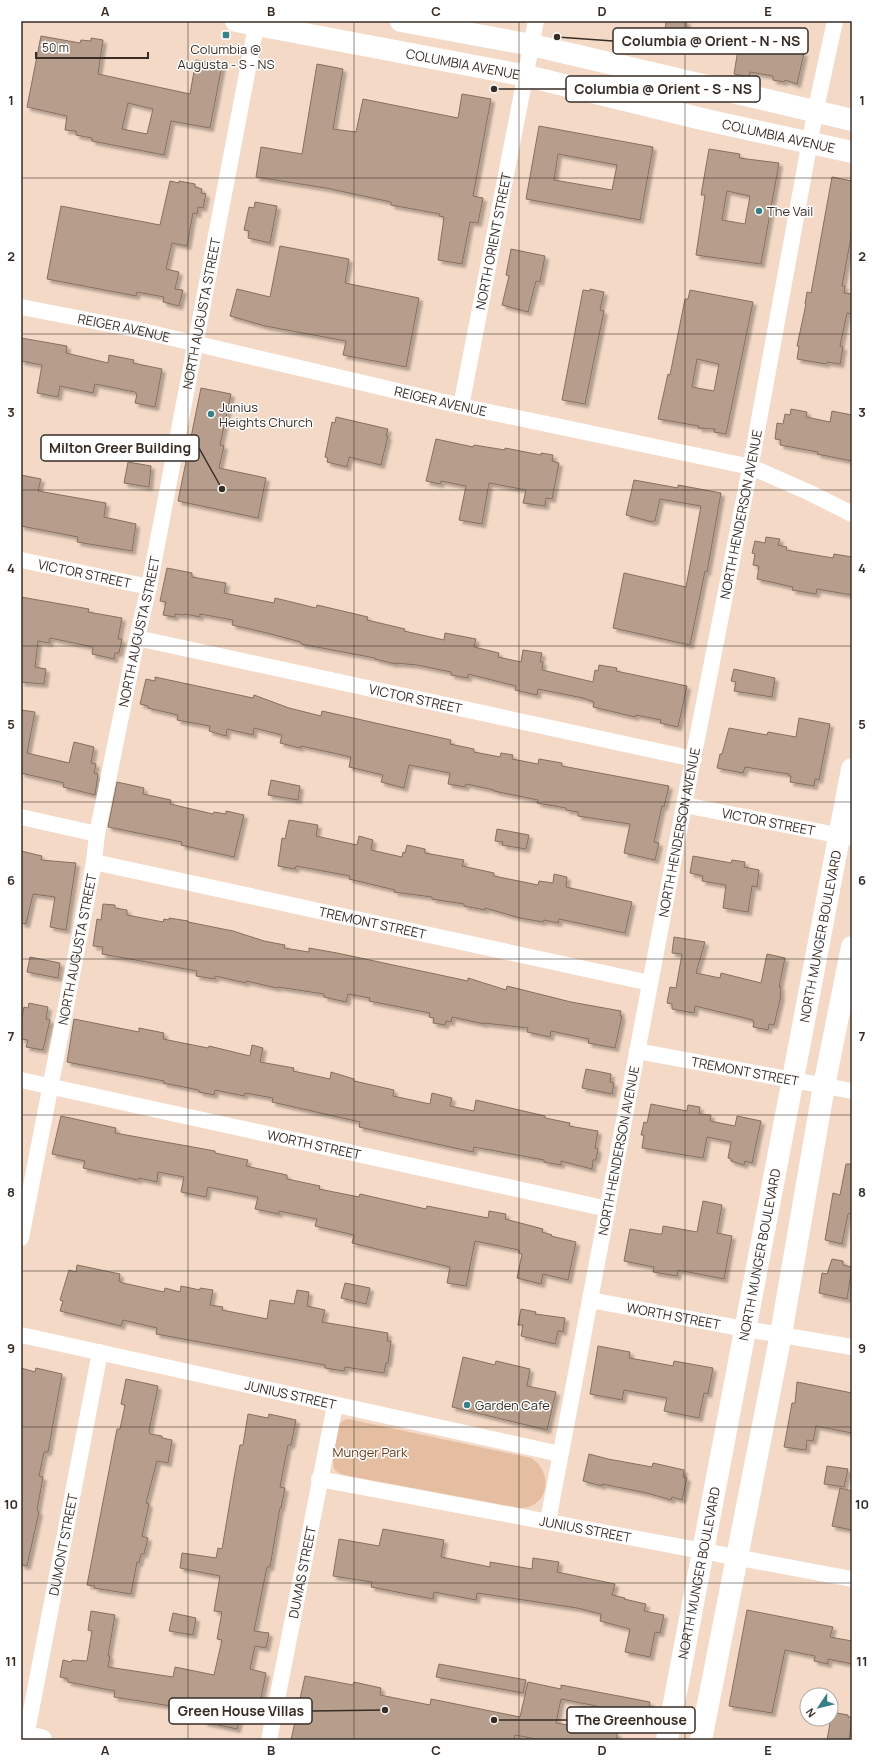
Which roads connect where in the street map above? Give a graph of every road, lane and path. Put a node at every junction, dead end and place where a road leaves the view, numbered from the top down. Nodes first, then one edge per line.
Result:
1 (401, 21) edge
2 (536, 21) edge
3 (835, 21) edge
4 (250, 22) edge
5 (532, 45) junction
6 (527, 76) junction
7 (815, 113) junction
8 (852, 120) edge
9 (810, 143) junction
10 (852, 152) edge
11 (21, 307) edge
12 (194, 344) junction
13 (461, 406) junction
14 (751, 467) junction
15 (852, 514) edge
16 (21, 560) edge
17 (149, 586) junction
18 (137, 638) junction
19 (694, 759) junction
20 (852, 769) edge
21 (684, 805) junction
22 (21, 817) edge
23 (97, 834) junction
24 (846, 837) edge
25 (94, 862) junction
26 (852, 947) edge
27 (650, 983) junction
28 (637, 1050) junction
29 (792, 1079) junction
30 (21, 1080) edge
31 (50, 1086) junction
32 (824, 1086) junction
33 (852, 1091) edge
34 (608, 1209) junction
35 (21, 1238) edge
36 (590, 1300) junction
37 (746, 1329) junction
38 (781, 1334) junction
39 (21, 1335) edge
40 (852, 1347) edge
41 (100, 1352) junction
42 (335, 1405) junction
43 (560, 1454) junction
44 (320, 1479) junction
45 (548, 1521) junction
46 (703, 1551) junction
47 (737, 1558) junction
48 (852, 1579) edge
49 (29, 1738) edge
50 (269, 1740) edge
51 (667, 1740) edge
52 (701, 1740) edge

1 - 5 main road
2 - 5 street, NORTH ORIENT STREET
3 - 7 street, NORTH HENDERSON AVENUE
4 - 6 main road, COLUMBIA AVENUE
4 - 12 street, NORTH AUGUSTA STREET
5 - 6 street, NORTH ORIENT STREET
5 - 7 main road
6 - 9 main road, COLUMBIA AVENUE
6 - 13 street, NORTH ORIENT STREET
7 - 8 main road
7 - 9 street, NORTH HENDERSON AVENUE
9 - 10 main road, COLUMBIA AVENUE
9 - 14 street, NORTH HENDERSON AVENUE
11 - 12 street, REIGER AVENUE
12 - 13 street, REIGER AVENUE
12 - 17 street, NORTH AUGUSTA STREET
13 - 14 street, REIGER AVENUE
14 - 15 street, REIGER AVENUE
14 - 19 street, NORTH HENDERSON AVENUE
16 - 17 street, VICTOR STREET
17 - 18 street, NORTH AUGUSTA STREET
18 - 19 street, VICTOR STREET
18 - 23 street, NORTH AUGUSTA STREET
19 - 21 street, NORTH HENDERSON AVENUE
20 - 24 main road, NORTH MUNGER BOULEVARD
21 - 24 street, VICTOR STREET
21 - 27 street, NORTH HENDERSON AVENUE
22 - 23 street
23 - 25 street, NORTH AUGUSTA STREET
24 - 29 main road, NORTH MUNGER BOULEVARD
25 - 27 street, TREMONT STREET
25 - 31 street, NORTH AUGUSTA STREET
26 - 32 main road
27 - 28 street, NORTH HENDERSON AVENUE
28 - 29 street, TREMONT STREET
28 - 34 street, NORTH HENDERSON AVENUE
29 - 32 street, TREMONT STREET
29 - 37 main road, NORTH MUNGER BOULEVARD
30 - 31 street, WORTH STREET
31 - 34 street, WORTH STREET
31 - 35 street, NORTH AUGUSTA STREET
32 - 33 street, TREMONT STREET
32 - 38 main road
34 - 36 street, NORTH HENDERSON AVENUE
36 - 37 street, WORTH STREET
36 - 43 street, NORTH HENDERSON AVENUE
37 - 38 street, WORTH STREET
37 - 46 main road, NORTH MUNGER BOULEVARD
38 - 40 street, WORTH STREET
38 - 47 main road
39 - 41 street, JUNIUS STREET
41 - 42 street, JUNIUS STREET
41 - 49 street, DUMONT STREET
42 - 43 street, JUNIUS STREET
42 - 44 street, DUMAS STREET
43 - 45 street, NORTH HENDERSON AVENUE
44 - 45 street, JUNIUS STREET
44 - 50 street, DUMAS STREET
45 - 46 street, JUNIUS STREET
46 - 47 street, JUNIUS STREET
46 - 51 main road, NORTH MUNGER BOULEVARD
47 - 48 street, JUNIUS STREET
47 - 52 main road

